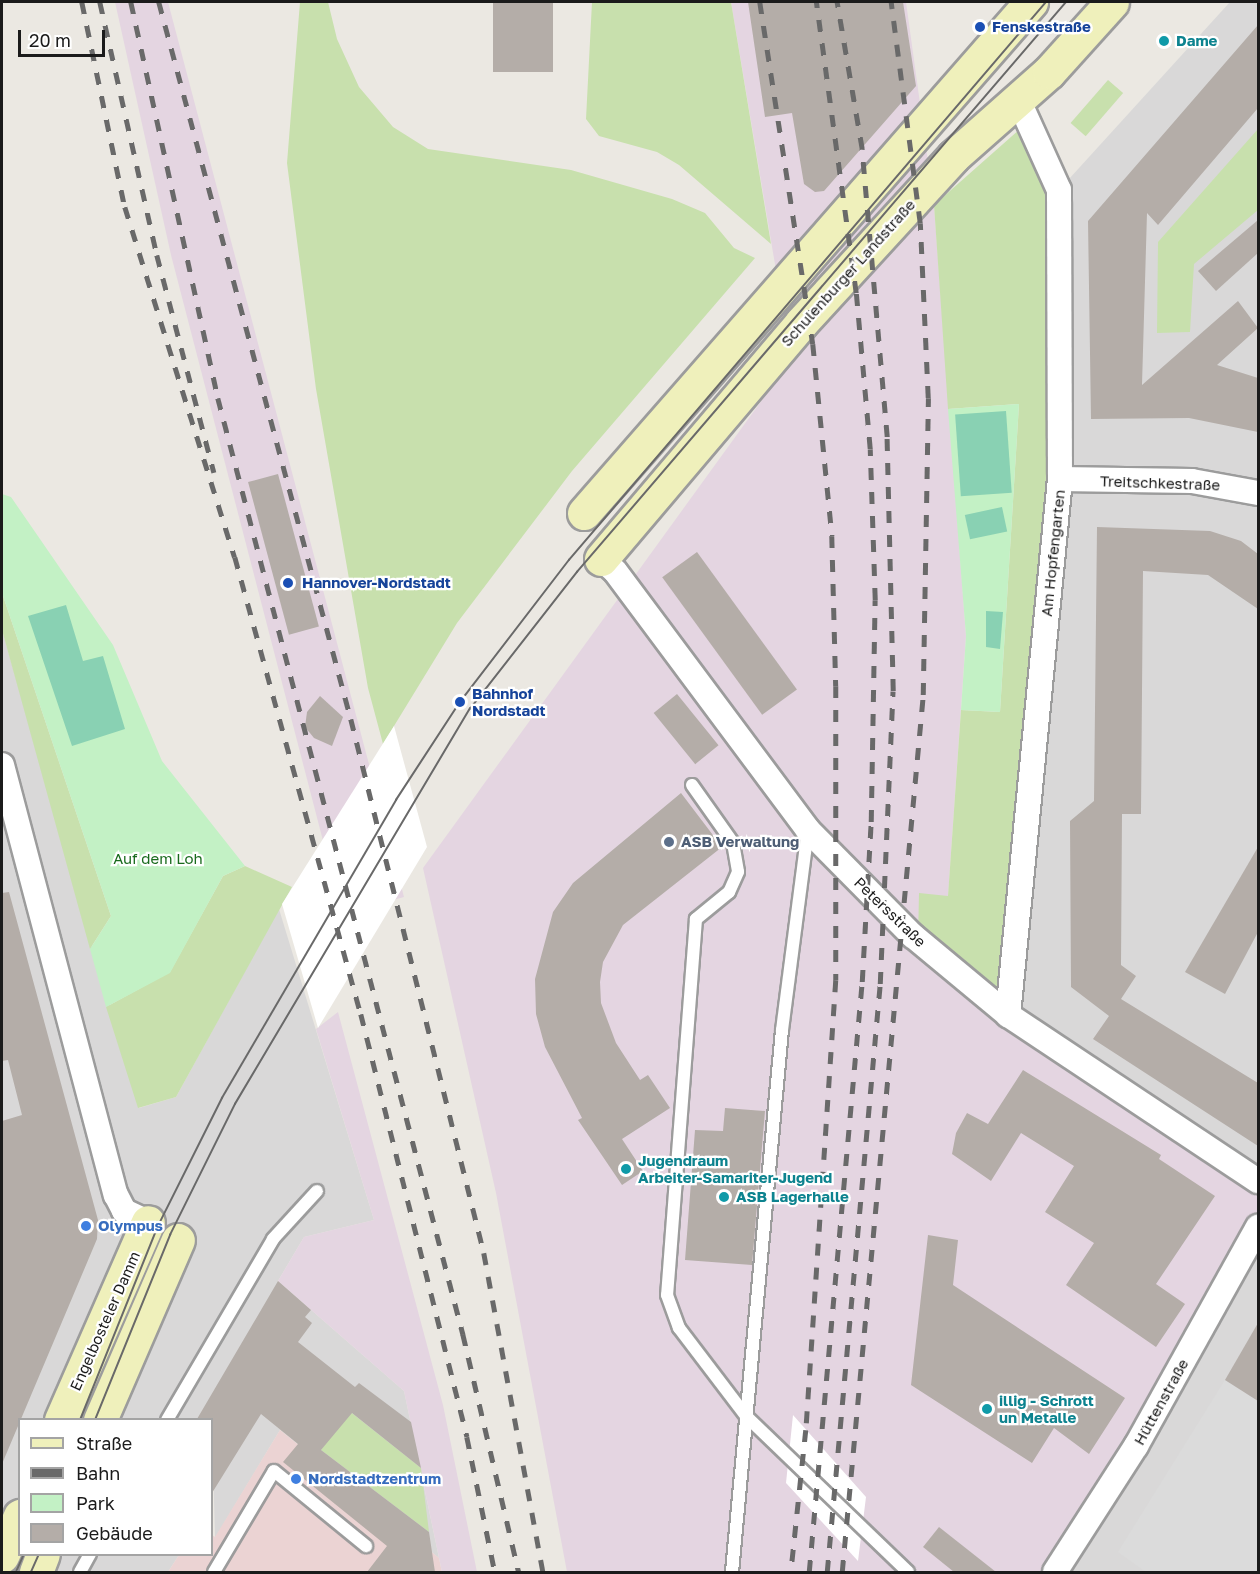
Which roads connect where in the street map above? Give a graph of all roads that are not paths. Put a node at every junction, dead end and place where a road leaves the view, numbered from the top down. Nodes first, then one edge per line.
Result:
1 (1031, 2) edge
2 (1112, 2) edge
3 (1017, 97) junction
4 (1060, 479) junction
5 (1258, 493) edge
6 (585, 513) dead end
7 (601, 559) joint
8 (2, 765) edge
9 (692, 785) dead end
10 (808, 830) junction
11 (1008, 1016) junction
12 (1258, 1182) edge
13 (317, 1191) dead end
14 (148, 1222) joint
15 (1258, 1227) edge
16 (178, 1240) dead end
17 (746, 1416) junction
18 (61, 1418) edge
19 (100, 1418) edge
20 (168, 1418) edge
21 (18, 1520) edge
22 (366, 1546) dead end
23 (2, 1556) edge
24 (42, 1556) edge
25 (89, 1556) edge
26 (36, 1572) edge
27 (80, 1572) edge
28 (214, 1572) edge
29 (732, 1572) edge
30 (908, 1572) edge
31 (1055, 1572) edge

1 - 6 main road
2 - 3 main road, Schulenburger Landstraße
3 - 4 street, Am Hopfengarten
3 - 7 main road, Schulenburger Landstraße
4 - 5 street, Treitschkestraße
4 - 11 street, Am Hopfengarten
7 - 10 street, Petersstraße
8 - 14 street
9 - 17 lane
10 - 11 street, Petersstraße
10 - 17 lane
11 - 12 street, Petersstraße
13 - 20 lane
14 - 18 main road, Engelbosteler Damm
15 - 31 street, Hüttenstraße
16 - 19 main road
17 - 29 lane
17 - 30 lane
21 - 23 main road
22 - 28 lane
24 - 26 main road
25 - 27 lane

